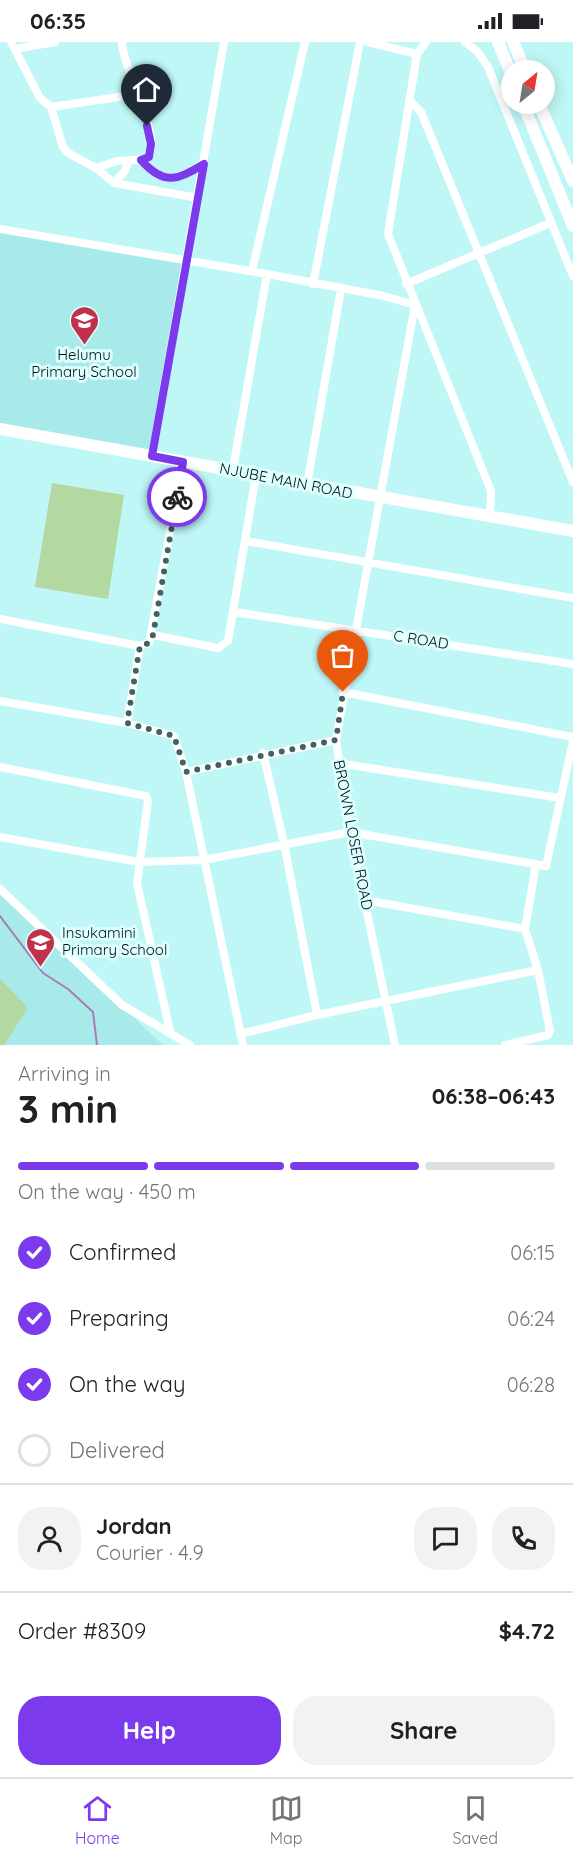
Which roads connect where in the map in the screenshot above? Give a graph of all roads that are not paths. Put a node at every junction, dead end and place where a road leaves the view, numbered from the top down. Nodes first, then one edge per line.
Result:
1 (55, 42) edge
2 (122, 42) edge
3 (224, 42) edge
4 (305, 42) edge
5 (360, 42) edge
6 (368, 42) edge
7 (426, 42) edge
8 (465, 42) edge
9 (498, 42) edge
10 (513, 42) edge
11 (13, 46) edge
12 (417, 54) junction
13 (505, 60) edge
14 (521, 60) edge
15 (139, 94) junction
16 (409, 100) junction
17 (51, 107) junction
18 (527, 114) edge
19 (543, 114) edge
20 (141, 160) junction
21 (129, 161) junction
22 (204, 164) junction
23 (96, 168) junction
24 (573, 181) edge
25 (114, 183) junction
26 (198, 198) junction
27 (550, 223) junction
28 (573, 226) edge
29 (0, 228) edge
30 (478, 252) junction
31 (185, 261) junction
32 (252, 272) junction
33 (267, 274) junction
34 (573, 276) edge
35 (313, 284) junction
36 (406, 284) junction
37 (341, 289) junction
38 (415, 305) junction
39 (0, 429) edge
40 (152, 456) junction
41 (183, 462) junction
42 (233, 470) junction
43 (256, 475) junction
44 (573, 482) edge
45 (307, 485) junction
46 (380, 498) junction
47 (490, 516) junction
48 (573, 531) edge
49 (245, 541) junction
50 (369, 563) junction
51 (573, 598) edge
52 (234, 612) junction
53 (0, 620) edge
54 (358, 629) junction
55 (153, 635) junction
56 (140, 646) junction
57 (573, 664) edge
58 (343, 692) junction
59 (0, 701) edge
60 (127, 723) junction
61 (573, 739) edge
62 (336, 740) junction
63 (263, 753) junction
64 (338, 763) junction
65 (0, 767) edge
66 (186, 772) junction
67 (560, 798) junction
68 (350, 832) junction
69 (0, 837) edge
70 (284, 843) junction
71 (204, 860) junction
72 (139, 862) junction
73 (536, 864) junction
74 (0, 889) edge
75 (365, 900) junction
76 (525, 929) junction
77 (538, 970) junction
78 (386, 1003) junction
79 (317, 1015) junction
80 (170, 1031) junction
81 (240, 1034) junction
82 (190, 1045) edge
83 (243, 1045) edge
84 (395, 1045) edge
85 (505, 1045) edge

1 - 11 street
2 - 15 street
3 - 22 street
4 - 32 street
5 - 35 street
6 - 12 street
7 - 12 street
8 - 27 street
9 - 13 street
10 - 14 street
11 - 17 street
12 - 16 street
15 - 17 street
15 - 20 street
16 - 30 street
16 - 36 street
17 - 23 street
18 - 28 street
19 - 24 street
20 - 21 street
20 - 22 street
21 - 23 street
21 - 25 street
22 - 26 street
23 - 25 street
25 - 26 street
26 - 31 street
27 - 30 street
27 - 34 street
29 - 31 street
30 - 36 street
30 - 44 street
31 - 32 street
31 - 40 street
32 - 33 street
33 - 35 street
33 - 42 street
35 - 37 street
36 - 38 street
37 - 38 street
37 - 45 street
38 - 46 street, BROWN LOSER ROAD
38 - 47 street
39 - 40 street, NJUBE MAIN ROAD
40 - 41 street, NJUBE MAIN ROAD
41 - 42 street, NJUBE MAIN ROAD
41 - 55 street
42 - 43 street, NJUBE MAIN ROAD
43 - 45 street, NJUBE MAIN ROAD
43 - 49 street
45 - 46 street, NJUBE MAIN ROAD
46 - 47 street, NJUBE MAIN ROAD
46 - 50 street, BROWN LOSER ROAD
47 - 48 street, NJUBE MAIN ROAD
49 - 50 street
49 - 52 street
50 - 51 street
50 - 54 street, BROWN LOSER ROAD
52 - 54 street, C ROAD
52 - 55 street
53 - 56 street
54 - 57 street, C ROAD
54 - 58 street, BROWN LOSER ROAD
55 - 56 street
56 - 60 street
58 - 61 street
58 - 62 street, BROWN LOSER ROAD
59 - 60 street
60 - 66 street
61 - 67 street
62 - 63 street
62 - 64 street, BROWN LOSER ROAD
63 - 66 street
63 - 70 street
64 - 67 street
64 - 68 street, BROWN LOSER ROAD
65 - 72 street
66 - 71 street
67 - 73 street
68 - 70 street
68 - 73 street
68 - 75 street, BROWN LOSER ROAD
69 - 72 street
70 - 71 street
70 - 79 street
71 - 72 street
71 - 81 street
72 - 80 street
73 - 76 street
74 - 80 street
75 - 76 street
75 - 78 street, BROWN LOSER ROAD
76 - 77 street
77 - 78 street
77 - 85 street
78 - 79 street
78 - 84 street, BROWN LOSER ROAD
79 - 81 street
80 - 82 street
81 - 83 street

